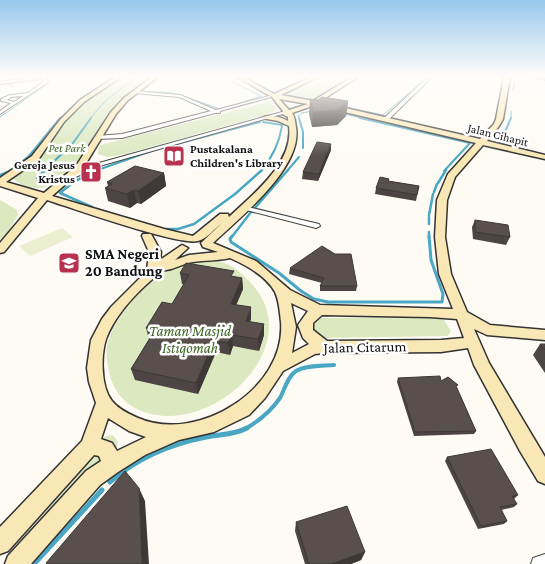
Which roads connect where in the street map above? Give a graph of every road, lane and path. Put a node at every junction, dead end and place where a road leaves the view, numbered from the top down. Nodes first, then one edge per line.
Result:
1 (15, 103) edge
2 (81, 103) edge
3 (123, 103) edge
4 (197, 103) edge
5 (250, 103) edge
6 (277, 103) edge
7 (315, 103) edge
8 (316, 103) edge
9 (402, 103) edge
10 (503, 103) edge
11 (307, 107) junction
12 (329, 107) junction
13 (218, 112) junction
14 (0, 113) edge
15 (287, 113) junction
16 (265, 118) junction
17 (385, 120) junction
18 (289, 124) junction
19 (97, 138) junction
20 (483, 142) junction
21 (545, 158) edge
22 (271, 175) junction
23 (69, 178) junction
24 (0, 182) edge
25 (0, 190) edge
26 (41, 200) junction
27 (244, 208) junction
28 (218, 225) junction
29 (316, 226) dead end
30 (161, 232) junction
31 (147, 236) junction
32 (201, 241) junction
33 (182, 248) junction
34 (0, 250) edge
35 (232, 255) junction
36 (155, 272) junction
37 (281, 290) junction
38 (319, 310) junction
39 (462, 315) junction
40 (488, 330) junction
41 (545, 335) edge
42 (473, 342) junction
43 (324, 347) junction
44 (280, 366) junction
45 (104, 404) junction
46 (182, 431) junction
47 (89, 447) junction
48 (111, 465) junction
49 (545, 474) edge
50 (0, 543) edge
51 (545, 562) edge
52 (16, 564) edge
53 (538, 564) edge

1 - 14 street
2 - 24 street
3 - 19 street
4 - 13 street
5 - 13 street
6 - 15 street
7 - 11 street
8 - 12 street, Jalan Cihapit
9 - 17 street
10 - 20 street
11 - 12 street, Jalan Cihapit
11 - 15 street
12 - 17 street, Jalan Cihapit
13 - 19 street
15 - 16 street
15 - 18 street
15 - 22 street
16 - 18 street
16 - 23 street
17 - 20 street, Jalan Cihapit
18 - 22 street
19 - 23 street
20 - 21 street, Jalan Cihapit
20 - 39 street
22 - 27 street
22 - 28 street
23 - 26 street
24 - 26 street
25 - 26 street
26 - 30 street
26 - 31 street
26 - 34 street
27 - 28 street
27 - 29 street
28 - 30 street
28 - 32 street
28 - 35 street
30 - 32 street
31 - 33 street
31 - 36 street
32 - 33 street
32 - 33 street
32 - 35 street
33 - 36 street
35 - 36 street
35 - 37 street
36 - 45 street
37 - 38 street
37 - 44 street
38 - 39 street
38 - 43 street
39 - 40 street
39 - 42 street
40 - 41 street
40 - 42 street
42 - 43 street, Jalan Citarum
42 - 49 street
43 - 44 street, Jalan Citarum
44 - 46 street
45 - 46 street
45 - 47 street
46 - 48 street
47 - 48 street
47 - 50 street
48 - 52 street
51 - 53 street

